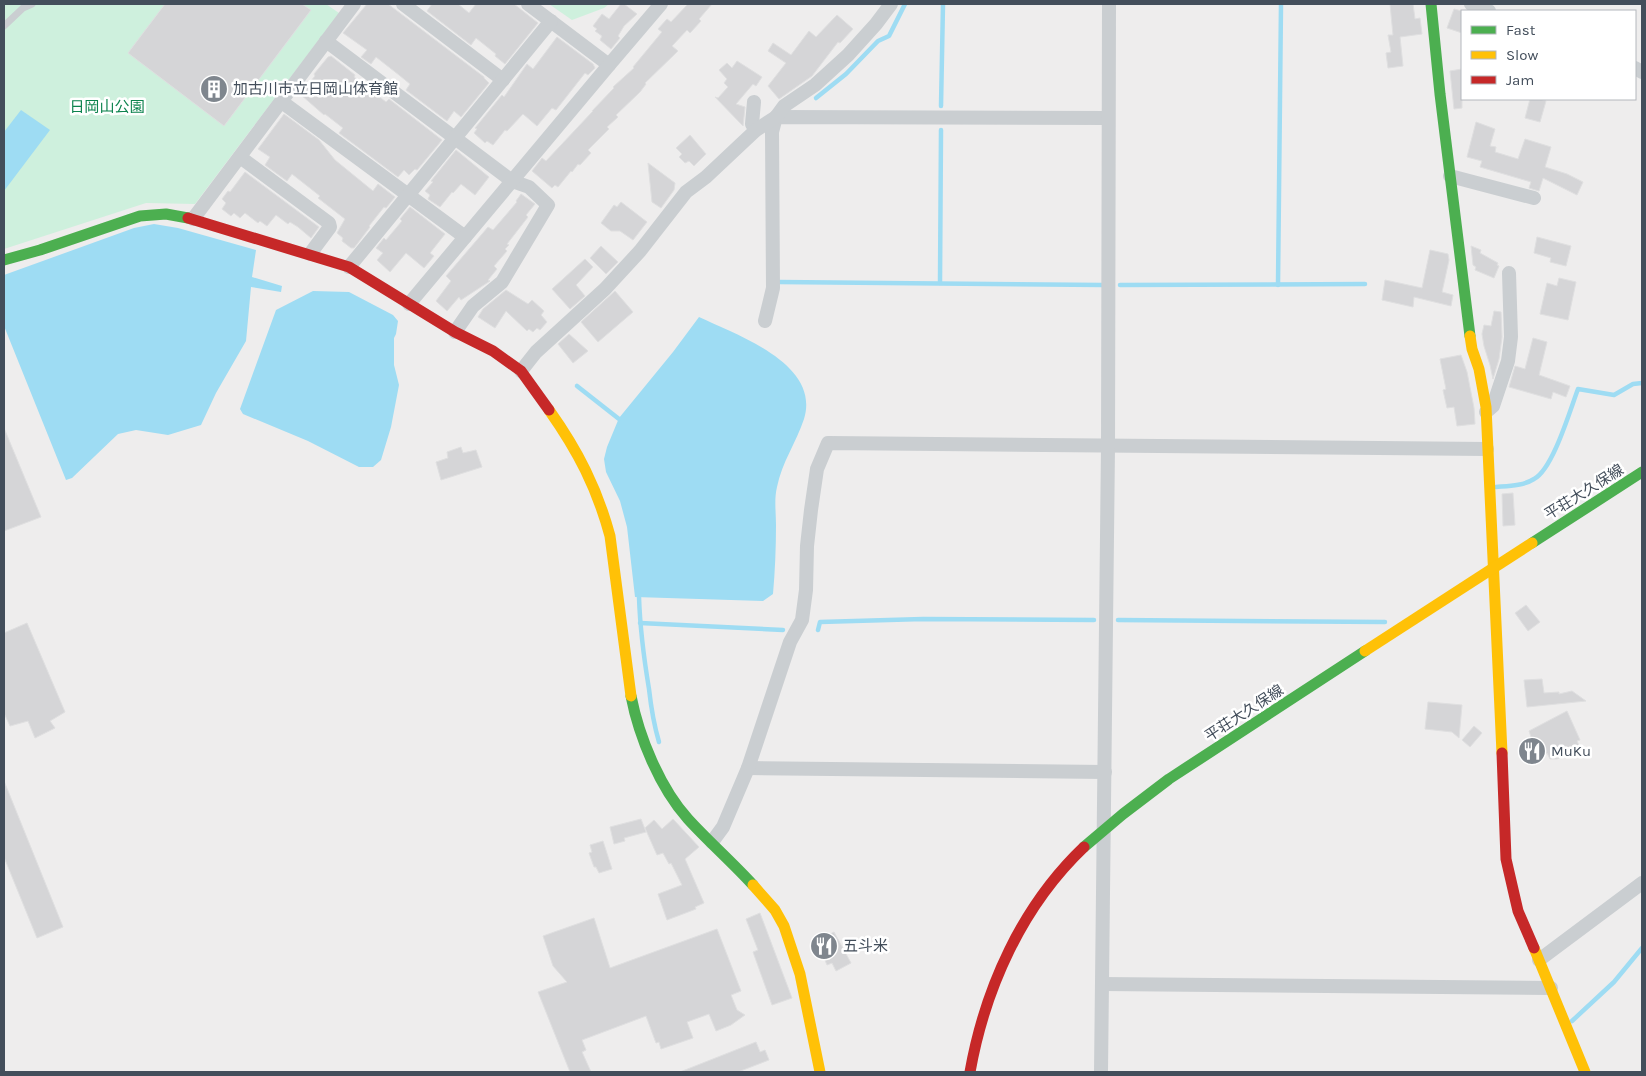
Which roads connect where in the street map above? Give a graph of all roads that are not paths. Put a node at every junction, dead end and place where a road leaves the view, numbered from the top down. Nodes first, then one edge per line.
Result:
1 (32, 4) edge
2 (403, 4) edge
3 (528, 4) edge
4 (661, 4) edge
5 (891, 4) edge
6 (1109, 4) edge
7 (1431, 4) edge
8 (1471, 4) edge
9 (348, 6) edge
10 (1486, 10) edge
11 (551, 21) junction
12 (4, 26) edge
13 (326, 40) junction
14 (609, 64) junction
15 (503, 80) junction
16 (282, 102) junction
17 (754, 102) dead end
18 (776, 117) junction
19 (1108, 118) junction
20 (756, 130) junction
21 (455, 138) junction
22 (240, 157) junction
23 (1450, 176) junction
24 (512, 181) junction
25 (408, 195) junction
26 (1534, 198) dead end
27 (193, 219) junction
28 (465, 237) junction
29 (310, 254) junction
30 (4, 260) edge
31 (349, 267) junction
32 (1509, 273) dead end
33 (409, 304) junction
34 (765, 321) dead end
35 (455, 332) junction
36 (521, 371) junction
37 (1486, 412) junction
38 (1108, 446) junction
39 (1487, 449) junction
40 (1642, 472) edge
41 (1494, 567) junction
42 (748, 768) junction
43 (1105, 772) junction
44 (1104, 829) junction
45 (712, 842) junction
46 (1642, 883) edge
47 (1540, 960) junction
48 (1102, 984) junction
49 (1552, 988) junction
50 (820, 1072) edge
51 (970, 1072) edge
52 (1101, 1072) edge
53 (1585, 1072) edge

1 - 12 lane
2 - 15 street
3 - 11 street
4 - 14 street
5 - 18 street
6 - 19 street
7 - 23 street
8 - 10 street
9 - 13 street
11 - 14 street
11 - 15 street
13 - 16 street
13 - 21 street
14 - 24 street
15 - 21 street
16 - 22 street
16 - 25 street
17 - 20 street
18 - 19 street
18 - 20 street
18 - 34 street
19 - 38 street
20 - 36 street
21 - 24 street
21 - 25 street
22 - 27 street
22 - 29 street
23 - 26 street
23 - 37 street
24 - 28 street
24 - 35 street
25 - 28 street
25 - 31 street
27 - 29 street
27 - 30 street
28 - 33 street
29 - 31 street
31 - 33 street
32 - 37 street
33 - 35 street
35 - 36 street
36 - 45 street
37 - 39 street
38 - 39 street
38 - 42 street
38 - 43 street
39 - 41 street
40 - 41 street, 平荘大久保線
41 - 44 street, 平荘大久保線
41 - 47 street
42 - 43 street
42 - 45 street
43 - 44 street
44 - 48 street
44 - 51 street, 平荘大久保線
45 - 50 street
46 - 47 street
47 - 49 street
48 - 49 street
48 - 52 street
49 - 53 street

